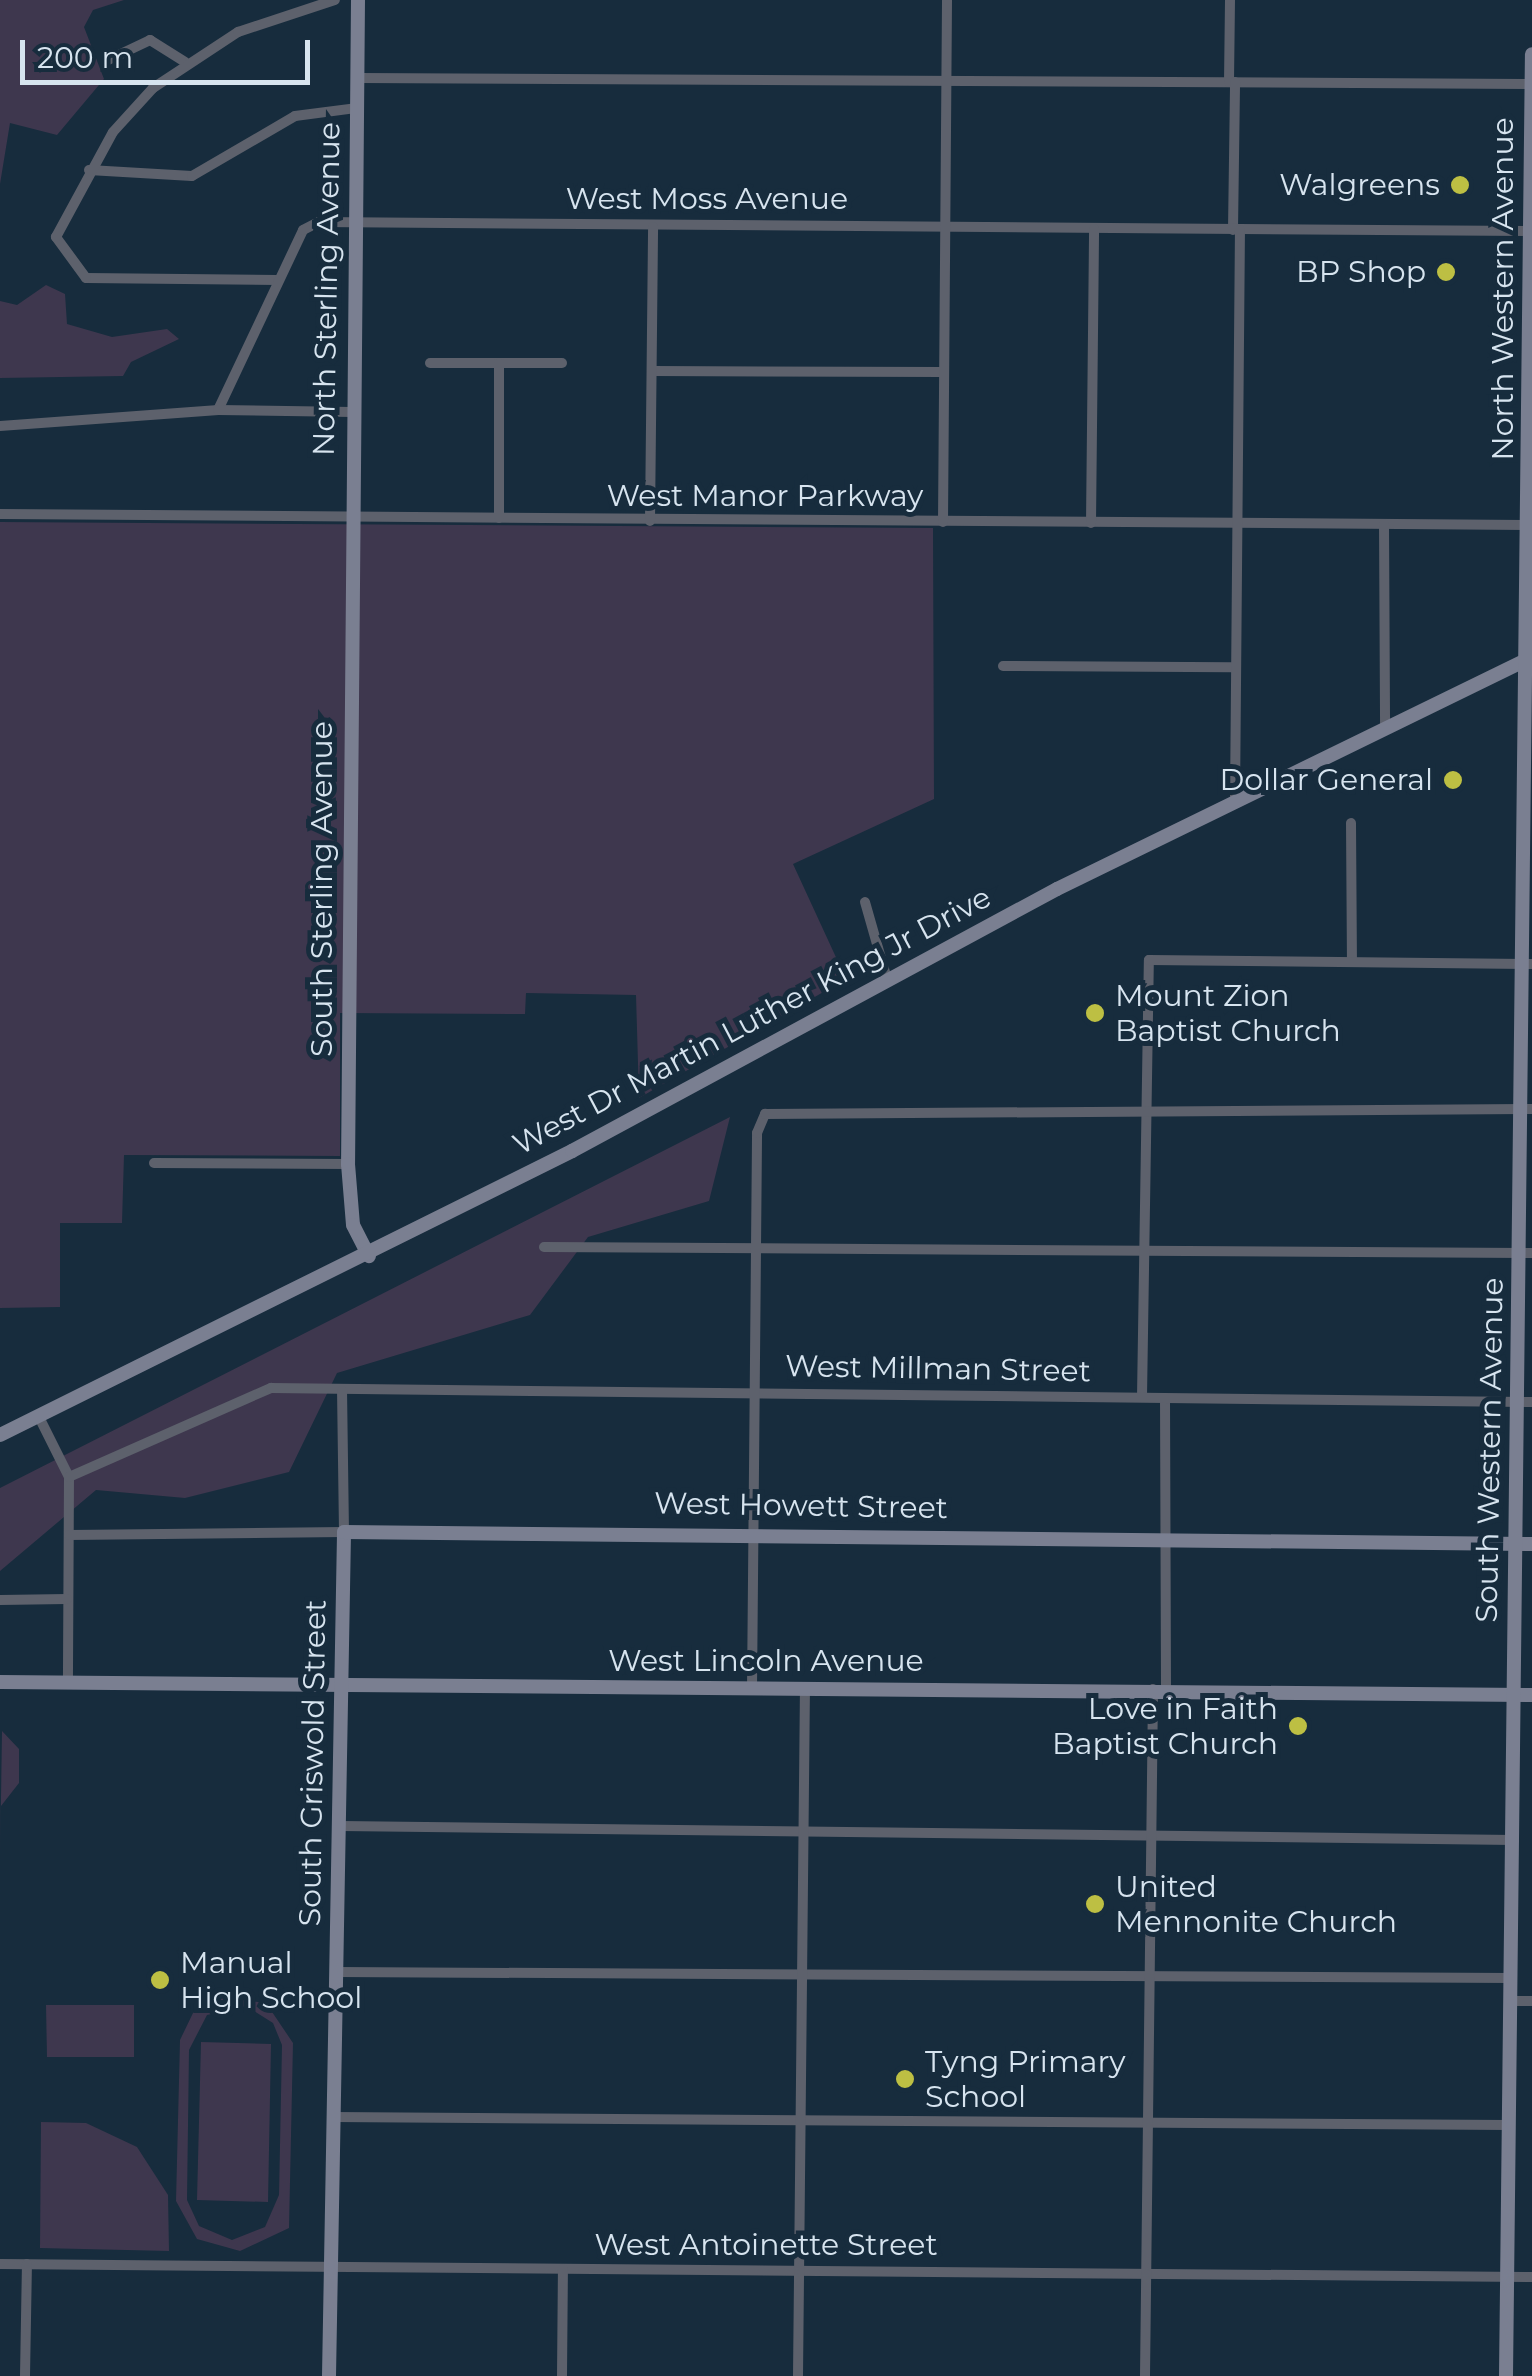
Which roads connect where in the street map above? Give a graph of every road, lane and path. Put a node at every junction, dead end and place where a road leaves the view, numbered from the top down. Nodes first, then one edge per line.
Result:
1 (335, 0) edge
2 (358, 0) edge
3 (946, 0) edge
4 (1230, 0) edge
5 (1532, 54) edge
6 (106, 60) dead end
7 (185, 62) junction
8 (358, 78) junction
9 (946, 81) junction
10 (1232, 82) junction
11 (1532, 84) edge
12 (358, 108) junction
13 (89, 170) junction
14 (355, 223) junction
15 (653, 226) junction
16 (945, 228) junction
17 (1094, 229) junction
18 (1237, 230) junction
19 (1532, 232) edge
20 (278, 280) junction
21 (1532, 325) edge
22 (430, 362) dead end
23 (499, 363) junction
24 (562, 363) dead end
25 (652, 371) junction
26 (944, 372) junction
27 (218, 410) junction
28 (352, 412) junction
29 (0, 426) edge
30 (0, 514) edge
31 (1530, 516) edge
32 (351, 518) junction
33 (498, 518) junction
34 (650, 521) junction
35 (943, 522) junction
36 (1091, 523) junction
37 (1234, 524) junction
38 (1384, 524) junction
39 (1530, 658) edge
40 (1003, 666) dead end
41 (1232, 667) junction
42 (1384, 727) junction
43 (1235, 800) junction
44 (1529, 816) edge
45 (1350, 823) dead end
46 (864, 902) dead end
47 (1352, 960) junction
48 (1528, 964) edge
49 (887, 979) junction
50 (1145, 1107) junction
51 (1528, 1109) edge
52 (154, 1163) dead end
53 (348, 1164) junction
54 (758, 1244) junction
55 (1142, 1246) junction
56 (544, 1247) dead end
57 (1526, 1253) edge
58 (369, 1256) junction
59 (754, 1390) junction
60 (342, 1392) junction
61 (1142, 1398) junction
62 (1165, 1398) junction
63 (1525, 1402) edge
64 (39, 1417) junction
65 (0, 1435) edge
66 (70, 1477) junction
67 (754, 1531) junction
68 (344, 1532) junction
69 (69, 1535) junction
70 (1166, 1539) junction
71 (1524, 1544) edge
72 (68, 1599) junction
73 (0, 1600) edge
74 (0, 1682) edge
75 (68, 1682) junction
76 (344, 1684) junction
77 (1160, 1688) junction
78 (805, 1689) junction
79 (752, 1690) junction
80 (1524, 1695) edge
81 (341, 1826) junction
82 (804, 1829) junction
83 (1151, 1832) junction
84 (1515, 1840) junction
85 (336, 1972) junction
86 (801, 1973) junction
87 (1150, 1976) junction
88 (1512, 1978) junction
89 (1511, 2001) junction
90 (1532, 2001) edge
91 (333, 2117) junction
92 (801, 2120) junction
93 (1148, 2122) junction
94 (1510, 2126) junction
95 (0, 2264) edge
96 (27, 2264) junction
97 (328, 2268) junction
98 (563, 2269) junction
99 (798, 2271) junction
100 (1147, 2272) junction
101 (1507, 2277) junction
102 (1532, 2277) edge
103 (25, 2376) edge
104 (328, 2376) edge
105 (562, 2376) edge
106 (798, 2376) edge
107 (1145, 2376) edge
108 (1506, 2376) edge

1 - 7 street
2 - 8 main road, North Sterling Avenue
3 - 9 street
4 - 10 street
5 - 11 main road, North Western Avenue
6 - 7 street
7 - 13 street
8 - 9 street
8 - 12 main road, North Sterling Avenue
9 - 10 street
9 - 16 street
10 - 11 street
10 - 18 street
11 - 19 main road, North Western Avenue
12 - 13 street
12 - 14 main road, North Sterling Avenue
13 - 20 street
14 - 15 street, West Moss Avenue
14 - 20 street, West Moss Avenue
14 - 28 main road, North Sterling Avenue
15 - 16 street, West Moss Avenue
15 - 25 street
16 - 17 street, West Moss Avenue
16 - 26 street
17 - 18 street, West Moss Avenue
17 - 36 street
18 - 19 street, West Moss Avenue
18 - 37 street
19 - 21 main road, North Western Avenue
20 - 27 street, West Moss Avenue
21 - 31 main road, North Western Avenue
22 - 23 street
23 - 24 street
23 - 33 street
25 - 26 street
25 - 34 street
26 - 35 street
27 - 28 street
27 - 29 street
28 - 32 main road, North Sterling Avenue
30 - 32 street, West Manor Parkway
31 - 38 street, West Manor Parkway
31 - 39 main road, South Western Avenue
32 - 33 street, West Manor Parkway
32 - 53 main road, South Sterling Avenue
33 - 34 street, West Manor Parkway
34 - 35 street, West Manor Parkway
35 - 36 street, West Manor Parkway
36 - 37 street, West Manor Parkway
37 - 38 street, West Manor Parkway
37 - 41 street
38 - 42 street
39 - 42 main road, West Dr Martin Luther King Jr Drive
39 - 44 main road, South Western Avenue
40 - 41 street
41 - 43 street
42 - 43 main road, West Dr Martin Luther King Jr Drive
43 - 49 main road, West Dr Martin Luther King Jr Drive
44 - 48 main road, South Western Avenue
45 - 47 street
46 - 49 street
47 - 48 street
47 - 50 street
48 - 51 main road, South Western Avenue
49 - 58 main road, West Dr Martin Luther King Jr Drive
50 - 51 street
50 - 54 street
50 - 55 street
51 - 57 main road, South Western Avenue
52 - 53 street
53 - 58 main road, South Sterling Avenue
54 - 55 street
54 - 56 street
54 - 59 street
55 - 57 street
55 - 61 street
57 - 63 main road, South Western Avenue
58 - 64 main road, West Dr Martin Luther King Jr Drive
59 - 60 street, West Millman Street
59 - 61 street, West Millman Street
59 - 67 street
60 - 66 street, West Millman Street
60 - 68 street, South Griswold Street
61 - 62 street, West Millman Street
62 - 63 street, West Millman Street
62 - 70 street
63 - 71 main road, South Western Avenue
64 - 65 main road, West Dr Martin Luther King Jr Drive
64 - 66 street
66 - 69 street
67 - 68 main road, West Howett Street
67 - 70 main road, West Howett Street
67 - 79 street
68 - 69 street, West Howett Street
68 - 76 main road, South Griswold Street
69 - 72 street
70 - 71 main road, West Howett Street
70 - 77 street
71 - 80 main road, South Western Avenue
72 - 73 street
72 - 75 street
74 - 75 main road, West Lincoln Avenue
75 - 76 main road, West Lincoln Avenue
76 - 79 main road, West Lincoln Avenue
76 - 81 main road, South Griswold Street
77 - 78 main road, West Lincoln Avenue
77 - 80 main road, West Lincoln Avenue
77 - 83 street
78 - 79 main road, West Lincoln Avenue
78 - 82 street
80 - 84 main road, South Western Avenue
81 - 82 street
81 - 85 main road, South Griswold Street
82 - 83 street
82 - 86 street
83 - 84 street
83 - 87 street
84 - 88 main road, South Western Avenue
85 - 86 street
85 - 91 main road, South Griswold Street
86 - 87 street
86 - 92 street
87 - 88 street
87 - 93 street
88 - 89 main road, South Western Avenue
89 - 90 street
89 - 94 main road, South Western Avenue
91 - 92 street
91 - 97 main road, South Griswold Street
92 - 93 street
92 - 99 street
93 - 94 street
93 - 100 street
94 - 101 main road, South Western Avenue
95 - 96 street, West Antoinette Street
96 - 97 street, West Antoinette Street
96 - 103 street
97 - 98 street, West Antoinette Street
97 - 104 main road, South Griswold Street
98 - 99 street, West Antoinette Street
98 - 105 street
99 - 100 street, West Antoinette Street
99 - 106 street
100 - 101 street, West Antoinette Street
100 - 107 street
101 - 102 street, West Antoinette Street
101 - 108 main road, South Western Avenue

